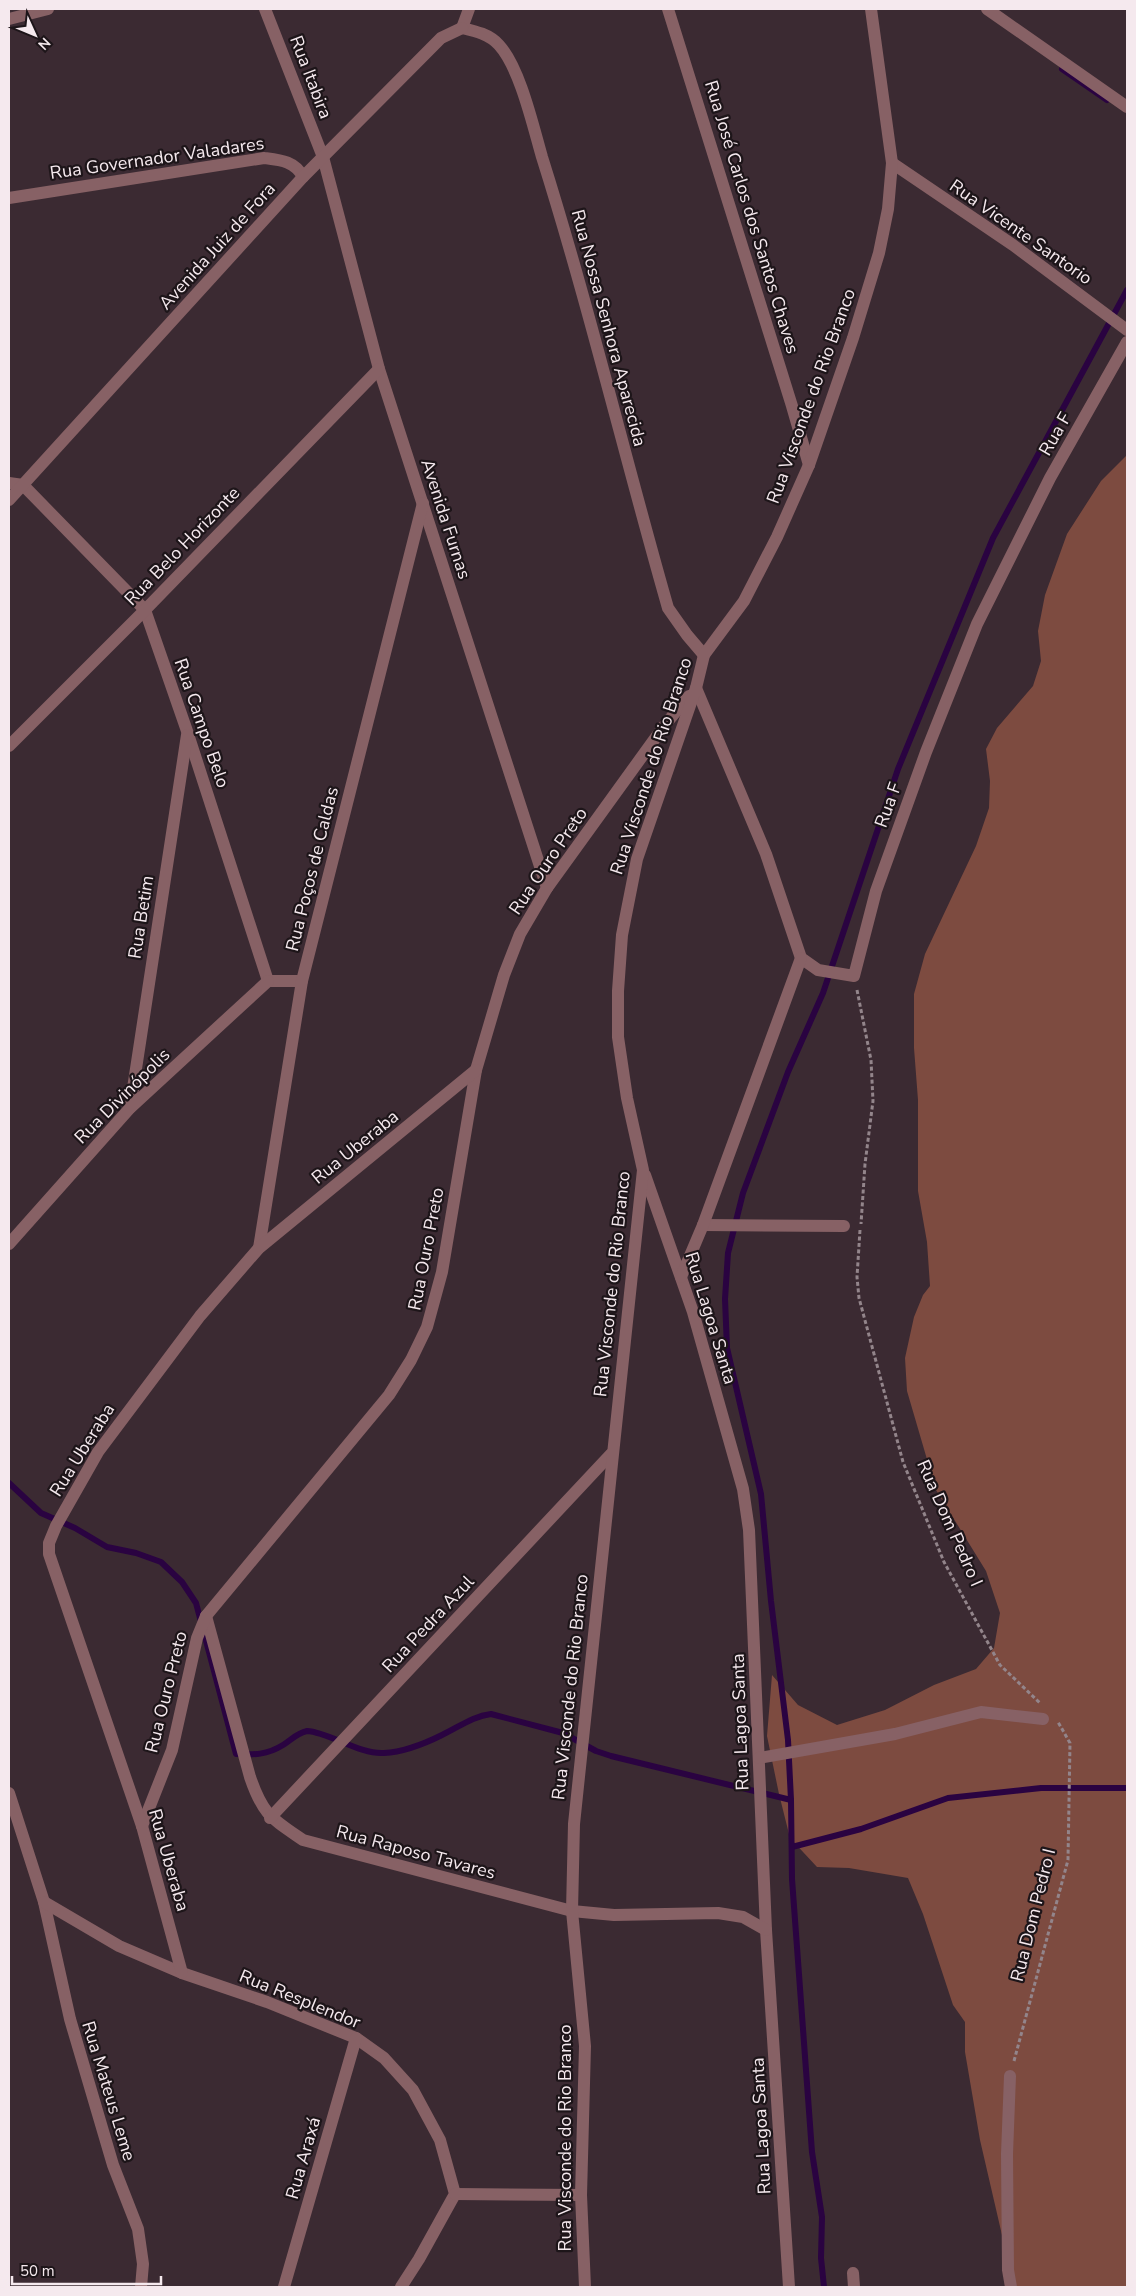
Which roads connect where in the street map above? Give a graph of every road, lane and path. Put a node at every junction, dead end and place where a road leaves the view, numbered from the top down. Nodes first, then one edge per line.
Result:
1 (48, 9) edge
2 (265, 9) edge
3 (469, 9) edge
4 (668, 9) edge
5 (870, 9) edge
6 (988, 9) edge
7 (9, 19) edge
8 (462, 28) junction
9 (1127, 106) edge
10 (323, 157) junction
11 (892, 163) junction
12 (303, 177) junction
13 (15, 197) edge
14 (9, 207) edge
15 (1127, 330) edge
16 (1127, 342) edge
17 (378, 369) junction
18 (809, 466) junction
19 (9, 483) edge
20 (23, 484) junction
21 (9, 500) edge
22 (423, 503) junction
23 (145, 610) junction
24 (704, 656) junction
25 (696, 688) junction
26 (188, 731) junction
27 (9, 746) edge
28 (546, 888) junction
29 (801, 958) junction
30 (854, 976) junction
31 (268, 981) junction
32 (302, 981) junction
33 (476, 1070) junction
34 (130, 1108) junction
35 (643, 1170) junction
36 (703, 1224) junction
37 (844, 1226) dead end
38 (9, 1244) edge
39 (260, 1248) junction
40 (680, 1277) junction
41 (611, 1454) junction
42 (206, 1616) junction
43 (1043, 1706) dead end
44 (1043, 1719) dead end
45 (1057, 1720) dead end
46 (759, 1758) junction
47 (9, 1794) edge
48 (270, 1818) junction
49 (142, 1826) junction
50 (44, 1902) junction
51 (572, 1911) junction
52 (766, 1930) junction
53 (182, 1973) junction
54 (356, 2038) junction
55 (1010, 2076) joint
56 (455, 2194) junction
57 (581, 2195) junction
58 (853, 2274) dead end
59 (141, 2287) edge
60 (284, 2287) edge
61 (401, 2287) edge
62 (585, 2287) edge
63 (788, 2287) edge
64 (854, 2287) edge
65 (1011, 2287) edge

1 - 7 street
2 - 10 street, Rua Itabira
3 - 8 street
4 - 18 street, Rua José Carlos dos Santos Chaves
5 - 11 street, Rua Visconde do Rio Branco
6 - 9 street
8 - 10 street, Avenida Juiz de Fora
8 - 24 street, Rua Nossa Senhora Aparecida
10 - 12 street, Avenida Juiz de Fora
10 - 17 street, Avenida Furnas
11 - 15 street, Rua Vicente Santorio
11 - 18 street, Rua Visconde do Rio Branco
12 - 13 street, Rua Governador Valadares
12 - 20 street, Avenida Juiz de Fora
13 - 14 street
16 - 30 street, Rua F
17 - 22 street, Avenida Furnas
17 - 23 street, Rua Belo Horizonte
18 - 24 street, Rua Visconde do Rio Branco
19 - 20 street
20 - 21 street, Avenida Juiz de Fora
20 - 23 street, Rua Campo Belo
22 - 28 street, Avenida Furnas
22 - 32 street, Rua Poços de Caldas
23 - 26 street, Rua Campo Belo
23 - 27 street, Rua Belo Horizonte
24 - 25 street, Rua Visconde do Rio Branco
25 - 28 street, Rua Ouro Preto
25 - 29 street
25 - 35 street, Rua Visconde do Rio Branco
26 - 31 street, Rua Campo Belo
26 - 34 street, Rua Betim
28 - 33 street, Rua Ouro Preto
29 - 30 street
29 - 36 street
30 - 43 path, Rua Dom Pedro I
31 - 32 street
31 - 34 street, Rua Divinópolis
32 - 39 street, Rua Poços de Caldas
33 - 39 street, Rua Uberaba
33 - 42 street, Rua Ouro Preto
34 - 38 street, Rua Divinópolis
35 - 40 street, Rua Lagoa Santa
35 - 41 street, Rua Visconde do Rio Branco
36 - 37 street
36 - 40 street
39 - 49 street, Rua Uberaba
40 - 46 street, Rua Lagoa Santa
41 - 48 street, Rua Pedra Azul
41 - 51 street, Rua Visconde do Rio Branco
42 - 48 street, Rua Raposo Tavares
42 - 49 street, Rua Ouro Preto
44 - 46 street
45 - 55 path, Rua Dom Pedro I
46 - 52 street, Rua Lagoa Santa
47 - 50 street, Rua Mateus Leme
48 - 51 street, Rua Raposo Tavares
49 - 53 street, Rua Uberaba
50 - 53 street, Rua Resplendor
50 - 59 street, Rua Mateus Leme
51 - 52 street, Rua Raposo Tavares
51 - 57 street, Rua Visconde do Rio Branco
52 - 63 street, Rua Lagoa Santa
53 - 54 street, Rua Resplendor
54 - 56 street, Rua Resplendor
54 - 60 street, Rua Araxá
55 - 65 street
56 - 57 street
56 - 61 street
57 - 62 street, Rua Visconde do Rio Branco
58 - 64 street

